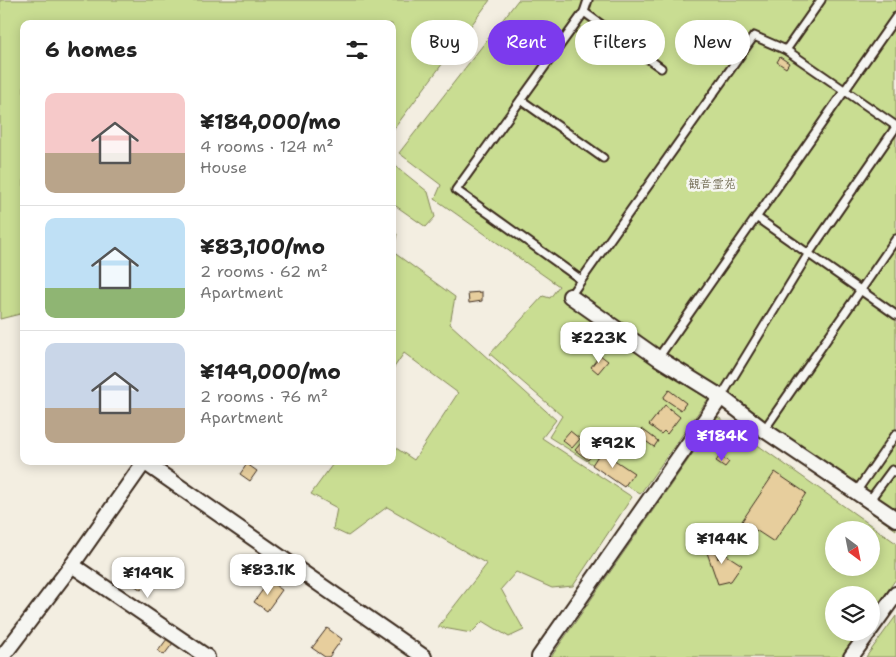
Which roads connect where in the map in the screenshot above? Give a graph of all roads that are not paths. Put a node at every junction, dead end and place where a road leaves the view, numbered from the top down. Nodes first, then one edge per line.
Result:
1 (588, 0) edge
2 (821, 0) edge
3 (584, 12) junction
4 (896, 17) edge
5 (786, 50) junction
6 (661, 68) dead end
7 (845, 91) junction
8 (520, 100) junction
9 (896, 126) edge
10 (603, 158) dead end
11 (756, 217) junction
12 (896, 239) edge
13 (808, 253) junction
14 (580, 279) junction
15 (860, 290) junction
16 (570, 296) joint
17 (896, 315) edge
18 (658, 358) junction
19 (721, 397) junction
20 (764, 430) junction
21 (896, 434) edge
22 (143, 465) edge
23 (149, 465) edge
24 (896, 473) edge
25 (856, 492) junction
26 (869, 501) junction
27 (896, 519) edge
28 (72, 564) junction
29 (896, 594) edge
30 (880, 616) edge
31 (863, 641) edge
32 (2, 657) edge
33 (207, 657) edge
34 (424, 657) edge
35 (539, 657) edge
36 (851, 657) edge

1 - 3 lane
2 - 5 lane
3 - 6 lane
3 - 8 lane
4 - 7 lane
5 - 7 lane
5 - 14 lane
7 - 9 lane
7 - 11 lane
8 - 10 lane
8 - 14 lane
9 - 13 lane
11 - 13 lane
11 - 18 lane
12 - 15 lane
13 - 15 lane
13 - 19 lane
14 - 16 lane
15 - 17 lane
15 - 20 lane
16 - 18 street
18 - 19 street
19 - 20 street
19 - 35 street
20 - 25 street
21 - 25 lane
22 - 28 street
23 - 34 street
24 - 26 lane
25 - 26 street
26 - 27 street
28 - 32 street
28 - 33 street
29 - 30 street
31 - 36 street

